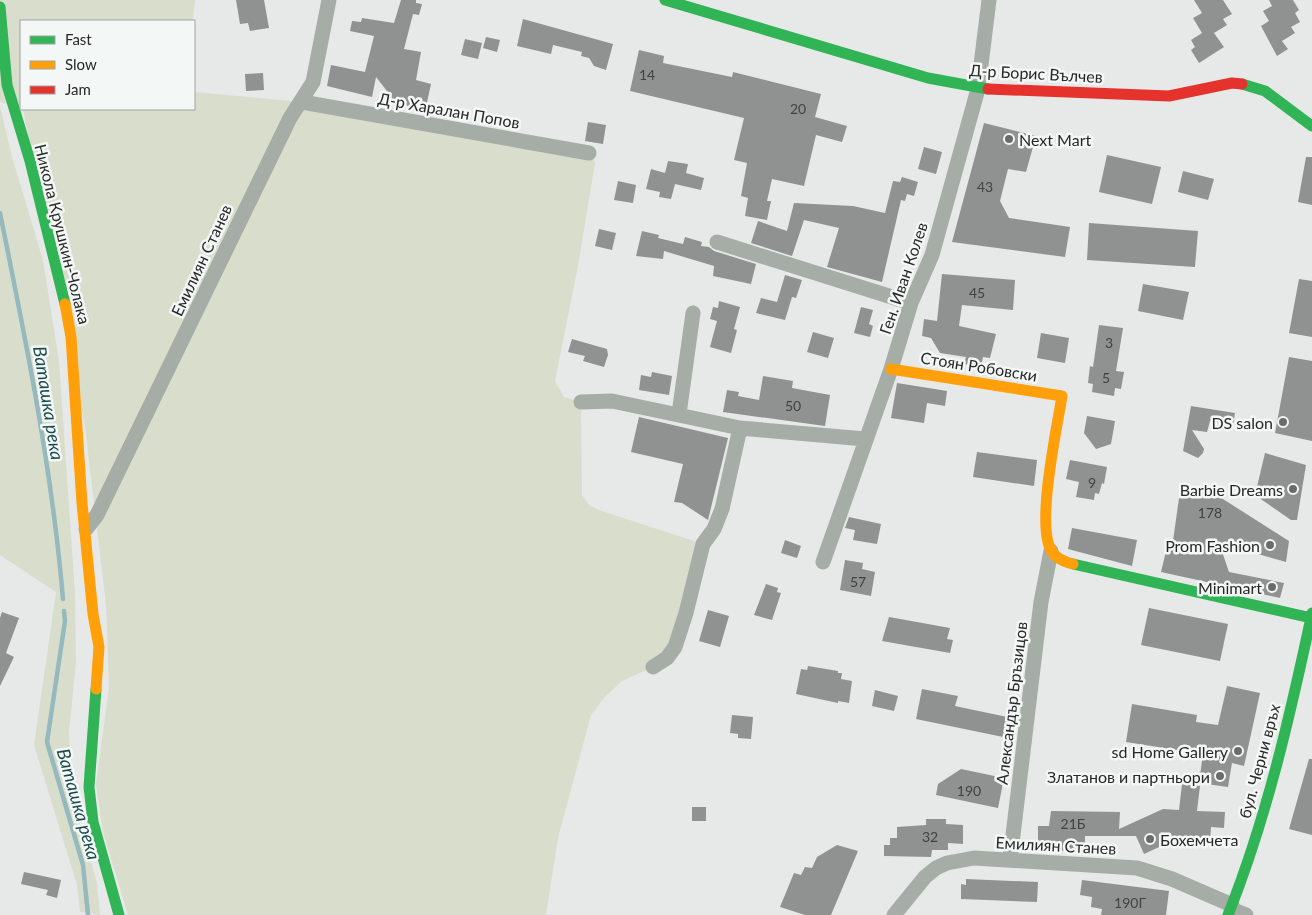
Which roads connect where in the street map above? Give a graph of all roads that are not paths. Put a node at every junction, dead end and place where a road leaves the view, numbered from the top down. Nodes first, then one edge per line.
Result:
1 (329, 0) edge
2 (666, 0) edge
3 (989, 0) edge
4 (0, 7) edge
5 (978, 89) junction
6 (302, 102) junction
7 (1312, 126) edge
8 (589, 153) dead end
9 (716, 242) dead end
10 (910, 303) junction
11 (693, 313) dead end
12 (891, 369) junction
13 (1062, 396) joint
14 (582, 402) dead end
15 (679, 414) junction
16 (740, 428) junction
17 (865, 439) junction
18 (86, 529) junction
19 (1051, 551) junction
20 (823, 562) dead end
21 (1311, 615) edge
22 (1308, 648) edge
23 (653, 667) dead end
24 (1010, 860) junction
25 (1230, 909) edge
26 (119, 915) edge
27 (894, 915) edge
28 (1246, 915) edge

1 - 6 street, Емилиян Станев
2 - 5 street, Д-р Борис Вълчев
3 - 5 street, Ген. Иван Колев
4 - 18 street, Никола Крушкин-Чолака
5 - 7 street, Д-р Борис Вълчев
5 - 10 street, Ген. Иван Колев
6 - 8 street, Д-р Харалан Попов
6 - 18 street, Емилиян Станев
9 - 10 street
10 - 12 street, Ген. Иван Колев
11 - 15 street
12 - 13 street, Стоян Робовски
12 - 17 street, Ген. Иван Колев
13 - 19 street, Александър Бръзицов
14 - 15 street
15 - 16 street
16 - 17 street
16 - 23 street
17 - 20 street, Ген. Иван Колев
18 - 26 street, Никола Крушкин-Чолака
19 - 21 street
19 - 24 street, Александър Бръзицов
21 - 22 street, бул. Черни връх
22 - 25 street, бул. Черни връх
24 - 25 street, Емилиян Станев
24 - 27 street, Емилиян Станев
25 - 28 street, Емилиян Станев

